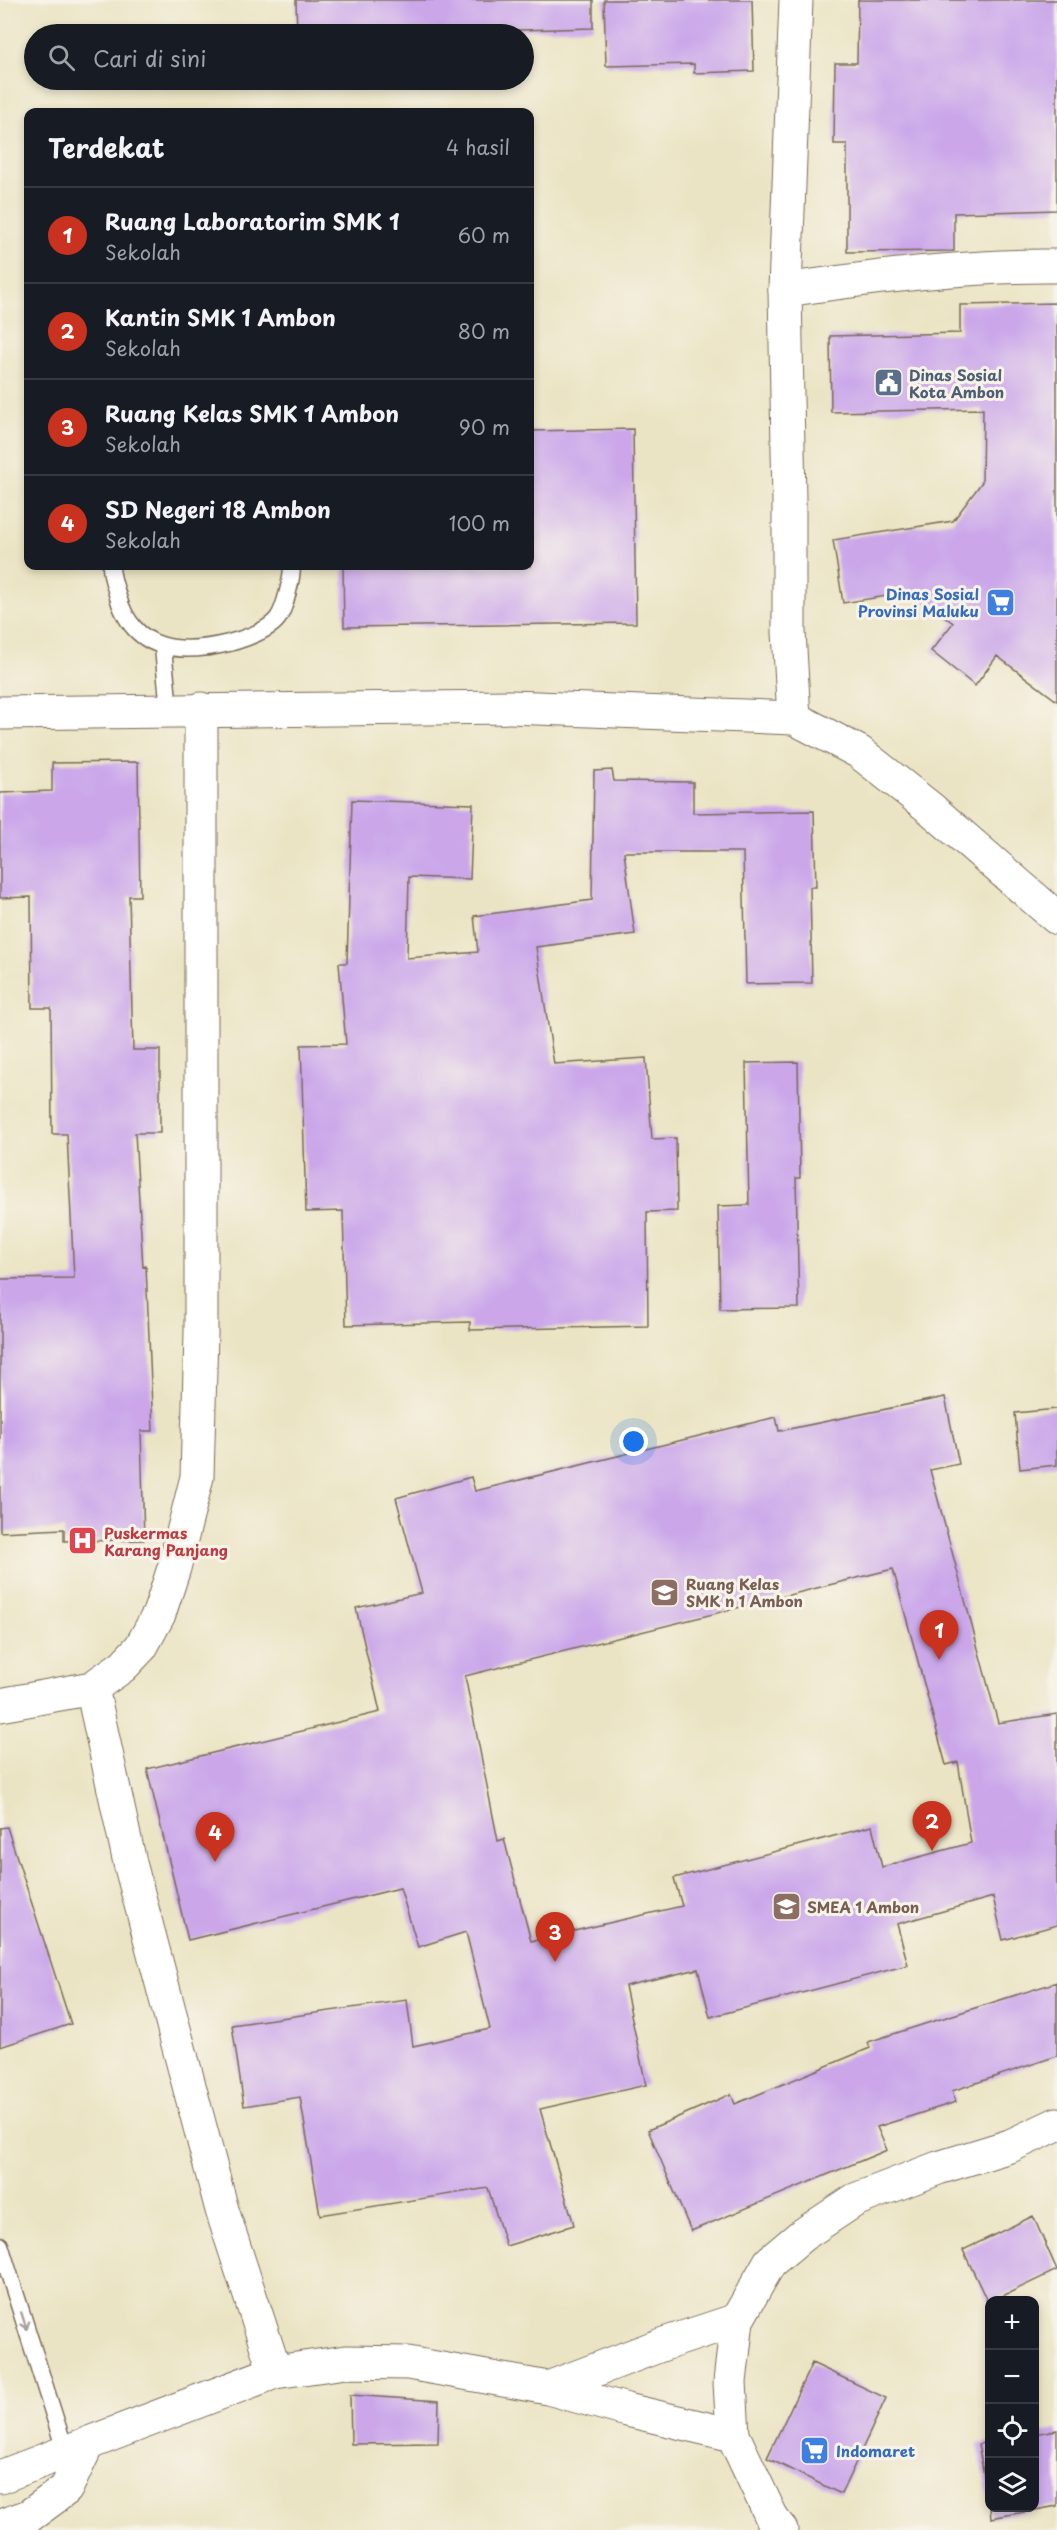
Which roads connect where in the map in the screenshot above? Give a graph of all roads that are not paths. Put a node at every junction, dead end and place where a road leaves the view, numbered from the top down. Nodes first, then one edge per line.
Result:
1 (796, 0) edge
2 (1057, 266) edge
3 (785, 290) junction
4 (111, 570) edge
5 (292, 570) edge
6 (163, 648) junction
7 (201, 709) junction
8 (169, 710) junction
9 (0, 712) edge
10 (794, 718) junction
11 (1057, 918) edge
12 (92, 1688) junction
13 (0, 1705) edge
14 (1057, 2124) edge
15 (0, 2245) edge
16 (737, 2320) junction
17 (275, 2372) junction
18 (548, 2388) junction
19 (733, 2435) junction
20 (77, 2449) junction
21 (0, 2477) edge
22 (0, 2526) edge
23 (781, 2530) edge

1 - 3 street
2 - 3 street
3 - 10 street
4 - 6 lane
5 - 6 lane
6 - 8 lane
7 - 8 street
7 - 10 street
7 - 12 street
8 - 9 street
10 - 11 street
12 - 13 street
12 - 17 street
14 - 16 street
15 -> 20 lane
16 - 18 street
16 - 19 street
17 - 18 street
17 - 20 street
18 - 19 street
19 - 23 street
20 - 21 street
20 - 22 street

